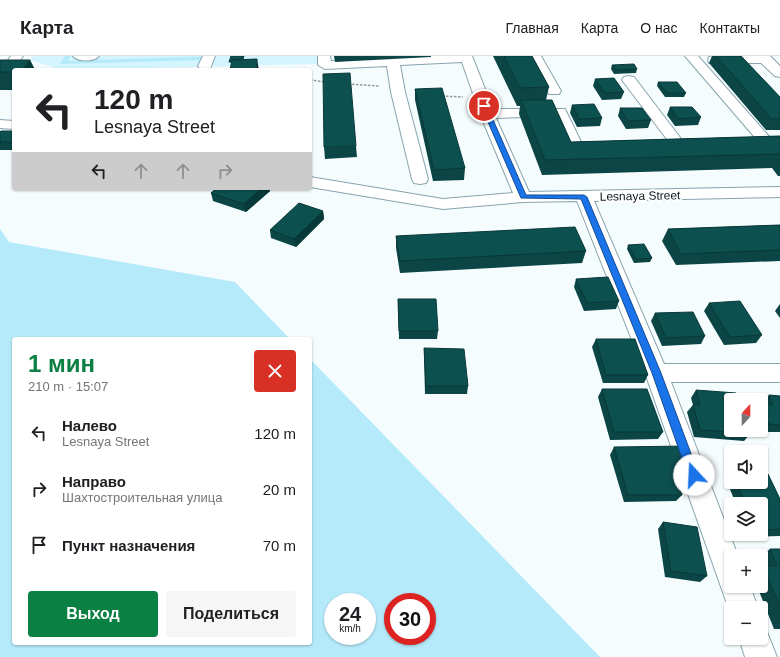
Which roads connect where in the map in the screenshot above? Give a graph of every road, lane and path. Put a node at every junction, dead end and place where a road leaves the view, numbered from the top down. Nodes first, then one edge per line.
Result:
1 (80, 56) edge
2 (93, 56) edge
3 (324, 56) edge
4 (536, 56) edge
5 (466, 57) edge
6 (693, 58) edge
7 (763, 58) edge
8 (10, 61) edge
9 (393, 62) junction
10 (22, 68) edge
11 (780, 73) edge
12 (312, 80) edge
13 (629, 80) dead end
14 (326, 82) edge
15 (342, 84) edge
16 (397, 88) junction
17 (554, 91) dead end
18 (436, 95) edge
19 (481, 98) junction
20 (487, 114) junction
21 (0, 124) edge
22 (12, 125) edge
23 (775, 145) edge
24 (747, 146) edge
25 (664, 148) edge
26 (609, 150) edge
27 (420, 179) dead end
28 (312, 182) edge
29 (780, 192) edge
30 (524, 197) junction
31 (584, 197) junction
32 (656, 373) junction
33 (780, 373) edge
34 (724, 557) edge
35 (757, 645) edge
36 (761, 657) edge

1 - 2 street
3 - 9 street
4 - 17 street
5 - 9 street
5 - 19 street
6 - 7 street
6 - 23 street
7 - 11 street
8 - 10 street
9 - 16 street
12 - 14 path
13 - 25 street
15 - 16 path
16 - 27 street
18 - 19 path
19 - 20 street
20 - 26 street
20 - 30 street
21 - 22 street
23 - 24 street
28 - 30 street, Lesnaya Street
29 - 31 street, Lesnaya Street
30 - 31 street, Lesnaya Street
31 - 32 street
32 - 33 street
32 - 34 street
35 - 36 street

